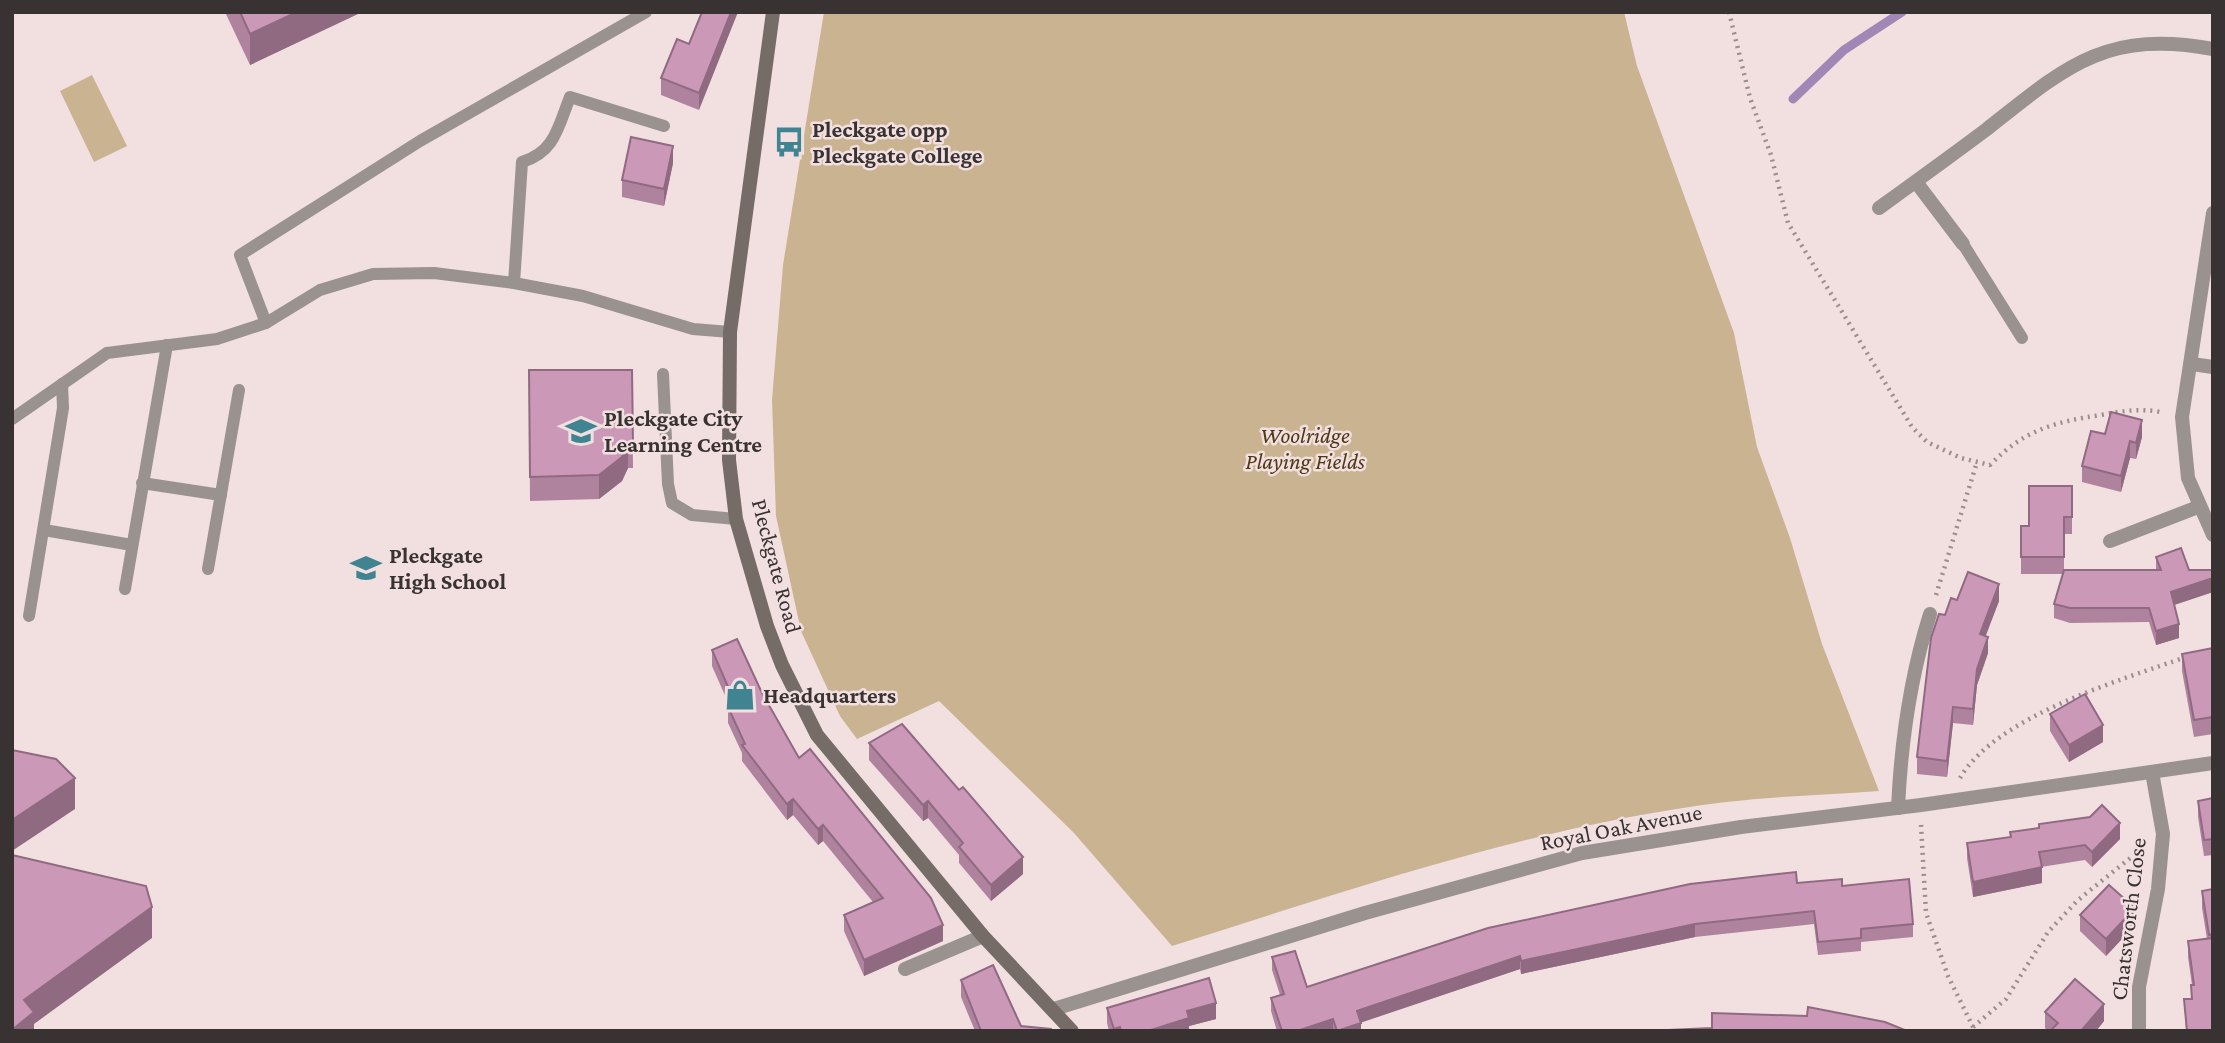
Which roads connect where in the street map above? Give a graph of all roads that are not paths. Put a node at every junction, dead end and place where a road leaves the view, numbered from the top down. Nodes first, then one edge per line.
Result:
1 (646, 12) edge
2 (773, 12) edge
3 (2213, 49) edge
4 (664, 126) dead end
5 (1916, 182) junction
6 (1879, 208) dead end
7 (2213, 213) edge
8 (1963, 244) joint
9 (514, 283) junction
10 (266, 323) junction
11 (730, 332) junction
12 (2022, 338) dead end
13 (167, 345) junction
14 (2192, 364) junction
15 (2213, 367) edge
16 (663, 374) dead end
17 (62, 384) junction
18 (239, 390) dead end
19 (12, 419) edge
20 (142, 483) junction
21 (221, 495) junction
22 (2198, 507) junction
23 (736, 519) junction
24 (44, 530) junction
25 (2213, 535) edge
26 (2110, 541) dead end
27 (132, 545) junction
28 (208, 569) dead end
29 (125, 589) dead end
30 (1930, 614) road end
31 (29, 616) dead end
32 (2213, 763) edge
33 (2152, 772) junction
34 (1898, 808) junction
35 (983, 936) junction
36 (905, 969) dead end
37 (1054, 1009) junction
38 (1072, 1031) edge
39 (2139, 1031) edge

1 - 10 lane
2 - 11 main road, Pleckgate Road
3 - 5 street
4 - 9 lane
5 - 6 street
5 - 8 street
7 - 14 street
8 - 12 lane
9 - 10 lane
9 - 11 lane
10 - 13 lane
11 - 23 main road, Pleckgate Road
13 - 17 lane
13 - 20 lane
14 - 15 street
14 - 22 street
16 - 23 lane
17 - 19 lane
17 - 24 lane
18 - 21 lane
20 - 21 lane
20 - 27 lane
21 - 28 lane
22 - 25 street
22 - 26 street
23 - 35 main road, Pleckgate Road
24 - 27 lane
24 - 31 lane
27 - 29 lane
30 - 34 street
32 - 33 street, Royal Oak Avenue
33 - 34 street, Royal Oak Avenue
33 - 39 street, Chatsworth Close
34 - 37 street, Royal Oak Avenue
35 - 36 street
35 - 37 main road, Pleckgate Road
37 - 38 main road, Pleckgate Road

